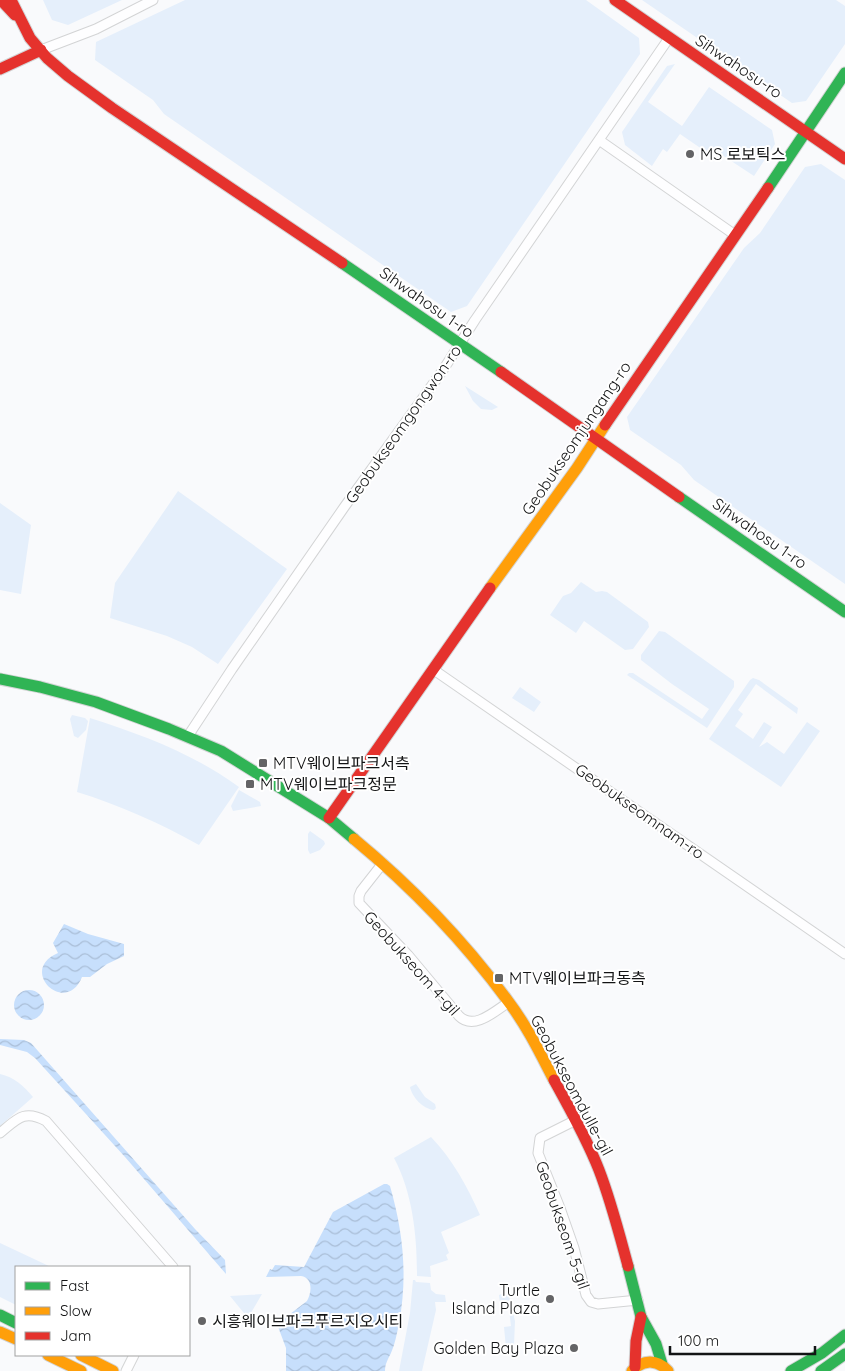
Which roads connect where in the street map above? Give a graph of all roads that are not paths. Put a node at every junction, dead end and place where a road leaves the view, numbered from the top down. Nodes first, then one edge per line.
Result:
1 (1, 0) edge
2 (11, 0) edge
3 (19, 0) edge
4 (153, 0) edge
5 (615, 0) edge
6 (22, 22) junction
7 (669, 38) junction
8 (41, 50) junction
9 (0, 69) edge
10 (845, 73) edge
11 (806, 131) junction
12 (599, 140) junction
13 (845, 159) edge
14 (736, 235) junction
15 (460, 344) junction
16 (595, 439) junction
17 (845, 612) edge
18 (434, 670) junction
19 (0, 679) edge
20 (188, 736) junction
21 (329, 818) junction
22 (383, 863) junction
23 (845, 954) edge
24 (509, 1002) junction
25 (576, 1120) junction
26 (0, 1134) edge
27 (172, 1266) edge
28 (638, 1300) junction
29 (0, 1315) edge
30 (642, 1317) junction
31 (15, 1322) edge
32 (0, 1332) edge
33 (845, 1335) edge
34 (15, 1339) edge
35 (656, 1344) junction
36 (845, 1354) edge
37 (50, 1356) edge
38 (83, 1356) edge
39 (134, 1356) edge
40 (669, 1369) edge
41 (631, 1370) edge
42 (82, 1371) edge
43 (113, 1371) edge
44 (126, 1371) edge
45 (792, 1371) edge
46 (821, 1371) edge

1 - 6 street
2 - 6 street, Sihwahosu 1-ro
3 - 6 street
4 - 8 street
5 - 7 street, Sihwahosu-ro
6 - 8 street, Sihwahosu 1-ro
7 - 11 street, Sihwahosu-ro
7 - 12 street, Geobukseomgongwon-ro
8 - 9 street
8 - 15 street, Sihwahosu 1-ro
10 - 11 street, Geobukseomjungang-ro
11 - 13 street, Sihwahosu-ro
11 - 14 street, Geobukseomjungang-ro
12 - 14 street
12 - 15 street, Geobukseomgongwon-ro
14 - 16 street, Geobukseomjungang-ro
15 - 16 street, Sihwahosu 1-ro
15 - 20 street, Geobukseomgongwon-ro
16 - 17 street, Sihwahosu 1-ro
16 - 18 street, Geobukseomjungang-ro
18 - 21 street, Geobukseomjungang-ro
18 - 23 street, Geobukseomnam-ro
19 - 20 street, Geobukseomdulle-gil
20 - 21 street, Geobukseomdulle-gil
21 - 22 street, Geobukseomdulle-gil
22 - 24 street, Geobukseomdulle-gil
22 - 24 street, Geobukseom 4-gil
24 - 25 street, Geobukseomdulle-gil
25 - 28 street, Geobukseomdulle-gil
25 - 28 street, Geobukseom 5-gil
26 - 27 street
28 - 30 street, Geobukseomdulle-gil
29 - 31 street
30 - 35 street
30 - 41 street
32 - 34 street
33 - 45 street
35 - 40 street
35 - 40 street
36 - 46 street
37 - 42 street
38 - 43 street
39 - 44 street
40 - 41 street

